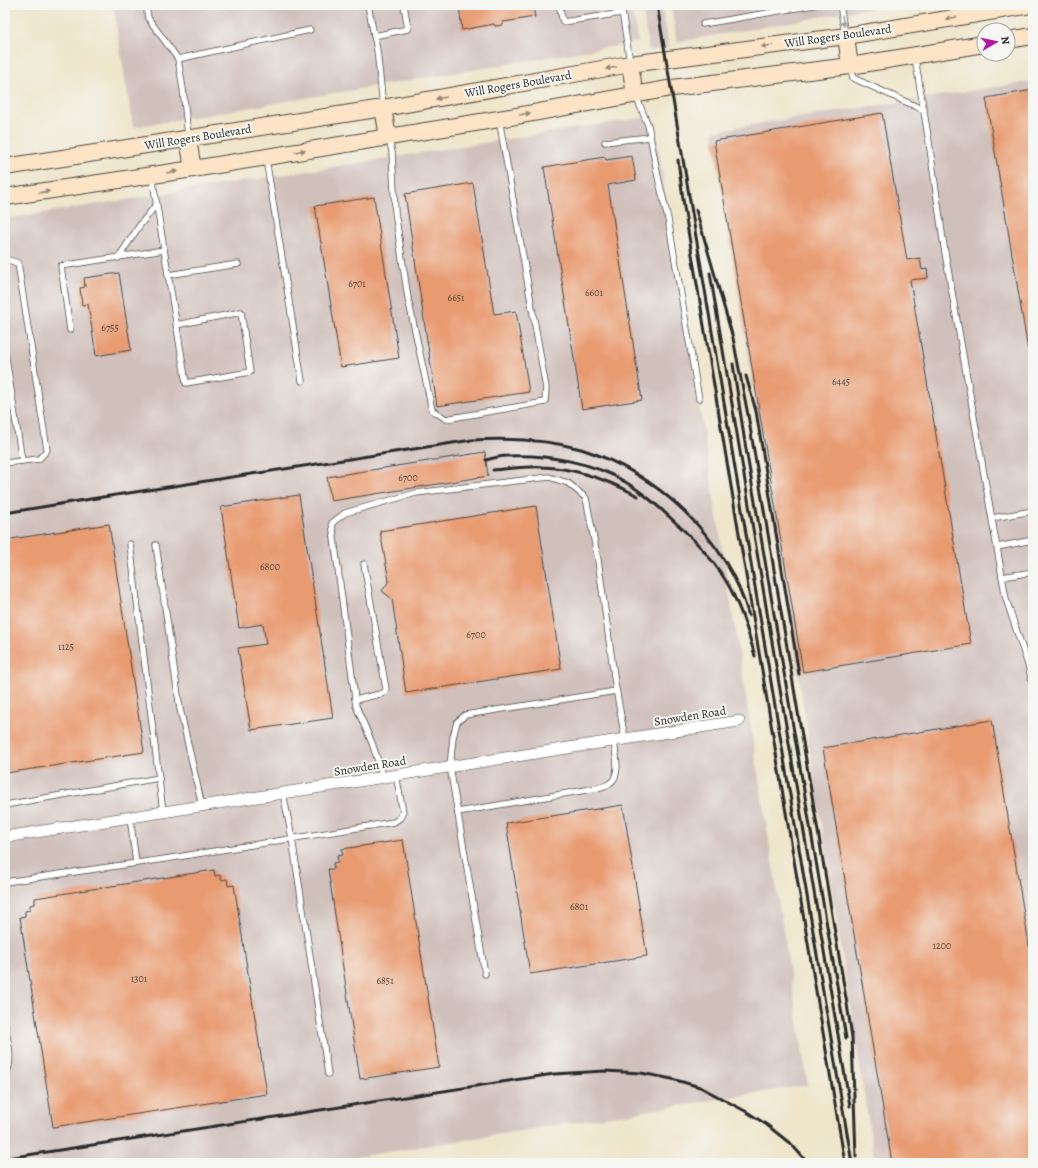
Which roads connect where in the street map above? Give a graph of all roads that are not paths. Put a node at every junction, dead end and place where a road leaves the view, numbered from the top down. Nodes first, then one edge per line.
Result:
1 (146, 5) edge
2 (368, 5) edge
3 (404, 5) edge
4 (559, 5) edge
5 (621, 5) edge
6 (814, 5) edge
7 (840, 5) edge
8 (1031, 5) edge
9 (622, 13) junction
10 (703, 24) dead end
11 (310, 30) dead end
12 (374, 36) junction
13 (846, 36) junction
14 (1033, 36) edge
15 (1016, 39) edge
16 (976, 45) edge
17 (914, 55) junction
18 (178, 59) junction
19 (630, 64) junction
20 (850, 66) junction
21 (635, 95) junction
22 (383, 108) junction
23 (924, 110) junction
24 (499, 119) junction
25 (388, 137) junction
26 (650, 137) junction
27 (188, 139) junction
28 (605, 142) dead end
29 (265, 157) junction
30 (5, 167) edge
31 (193, 169) junction
32 (152, 175) junction
33 (5, 197) edge
34 (156, 205) junction
35 (164, 250) junction
36 (118, 258) junction
37 (5, 260) edge
38 (238, 264) dead end
39 (168, 275) junction
40 (176, 325) junction
41 (70, 330) dead end
42 (5, 352) edge
43 (302, 381) dead end
44 (699, 398) dead end
45 (22, 461) junction
46 (5, 463) edge
47 (1033, 511) edge
48 (992, 518) junction
49 (1033, 540) edge
50 (130, 544) dead end
51 (156, 545) dead end
52 (996, 547) junction
53 (364, 564) dead end
54 (1033, 572) edge
55 (1002, 577) junction
56 (1031, 668) edge
57 (1033, 688) edge
58 (616, 691) junction
59 (355, 700) junction
60 (739, 721) dead end
61 (619, 740) junction
62 (450, 767) junction
63 (396, 775) junction
64 (159, 778) junction
65 (382, 778) junction
66 (283, 793) junction
67 (5, 805) edge
68 (202, 806) junction
69 (163, 812) junction
70 (458, 812) junction
71 (130, 818) junction
72 (5, 837) edge
73 (292, 838) junction
74 (136, 863) junction
75 (5, 882) edge
76 (485, 974) dead end
77 (5, 1025) edge
78 (328, 1074) dead end
79 (5, 1076) edge

1 - 18 lane
2 - 12 lane
3 - 12 lane
4 - 9 lane
5 - 9 lane
6 - 10 lane
7 -> 13 lane
8 -> 13 main road, Will Rogers Boulevard
9 - 19 lane
11 - 18 lane
12 - 22 lane
13 -> 19 main road, Will Rogers Boulevard
13 - 20 main road
14 - 15 main road
16 - 17 main road
17 - 20 main road
17 - 23 lane
18 - 27 lane
19 - 21 main road
19 -> 22 main road, Will Rogers Boulevard
20 - 21 main road
20 - 23 lane
24 -> 21 main road
21 - 26 lane
22 - 25 main road
22 - 27 main road, Will Rogers Boulevard
23 - 48 lane
24 - 25 main road
24 - 25 lane
29 -> 25 main road
26 - 28 lane
26 - 44 lane
27 - 30 main road, Will Rogers Boulevard
27 - 31 main road
29 - 31 main road
29 - 43 lane
32 -> 31 main road
33 -> 32 main road
32 - 34 lane
34 - 35 lane
34 - 36 lane
35 - 36 lane
35 - 39 lane
36 - 41 lane
37 - 45 lane
38 - 39 lane
39 - 40 lane
40 - 40 lane
42 - 45 lane
45 - 46 lane
47 - 48 lane
48 - 52 lane
49 - 52 lane
50 - 64 lane
51 - 68 lane
52 - 55 lane
53 - 59 lane
54 - 55 lane
55 - 56 lane
56 - 57 lane
58 - 59 lane
58 - 61 lane
58 - 62 lane
59 - 65 lane
60 - 61 street, Snowden Road
61 - 62 street, Snowden Road
61 - 70 lane
62 - 63 street, Snowden Road
62 - 70 lane
63 - 65 street, Snowden Road
63 - 73 lane
64 - 67 lane
64 - 69 lane
65 - 66 street, Snowden Road
66 - 68 street, Snowden Road
66 - 73 lane
68 - 69 street, Snowden Road
69 - 71 street, Snowden Road
70 - 76 lane
71 - 72 street, Snowden Road
71 - 74 lane
73 - 74 lane
73 - 78 lane
74 - 75 lane
77 - 79 lane

